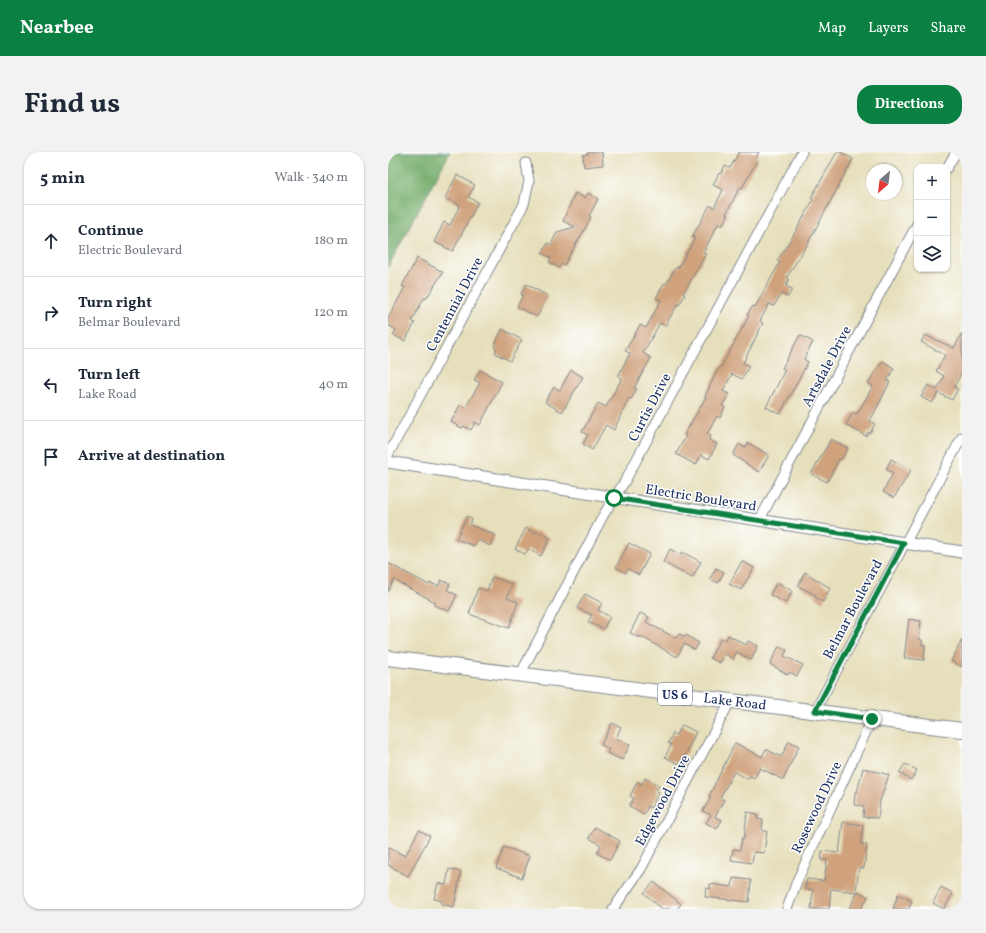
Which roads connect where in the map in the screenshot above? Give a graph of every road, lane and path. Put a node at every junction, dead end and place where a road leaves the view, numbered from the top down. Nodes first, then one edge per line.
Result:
1 (802, 152) edge
2 (956, 152) edge
3 (526, 163) dead end
4 (949, 164) edge
5 (914, 230) edge
6 (962, 437) edge
7 (388, 455) edge
8 (388, 462) edge
9 (614, 498) junction
10 (759, 520) junction
11 (904, 543) junction
12 (962, 552) edge
13 (388, 658) edge
14 (520, 675) junction
15 (731, 700) junction
16 (815, 711) junction
17 (872, 719) junction
18 (962, 730) edge
19 (613, 909) edge
20 (787, 909) edge

1 - 9 street, Curtis Drive
2 - 4 street
3 - 7 street, Centennial Drive
5 - 10 street, Artsdale Drive
6 - 11 street, Belmar Boulevard
8 - 9 street, Electric Boulevard
9 - 10 street, Electric Boulevard
9 - 14 street, Curtis Drive
10 - 11 street, Electric Boulevard
11 - 12 street, Electric Boulevard
11 - 16 street, Belmar Boulevard
13 - 14 main road, Lake Road / US 6
14 - 15 main road, Lake Road / US 6
15 - 16 main road, Lake Road / US 6
15 - 19 street, Edgewood Drive
16 - 17 main road, Lake Road / US 6
17 - 18 main road, Lake Road / US 6
17 - 20 street, Rosewood Drive

